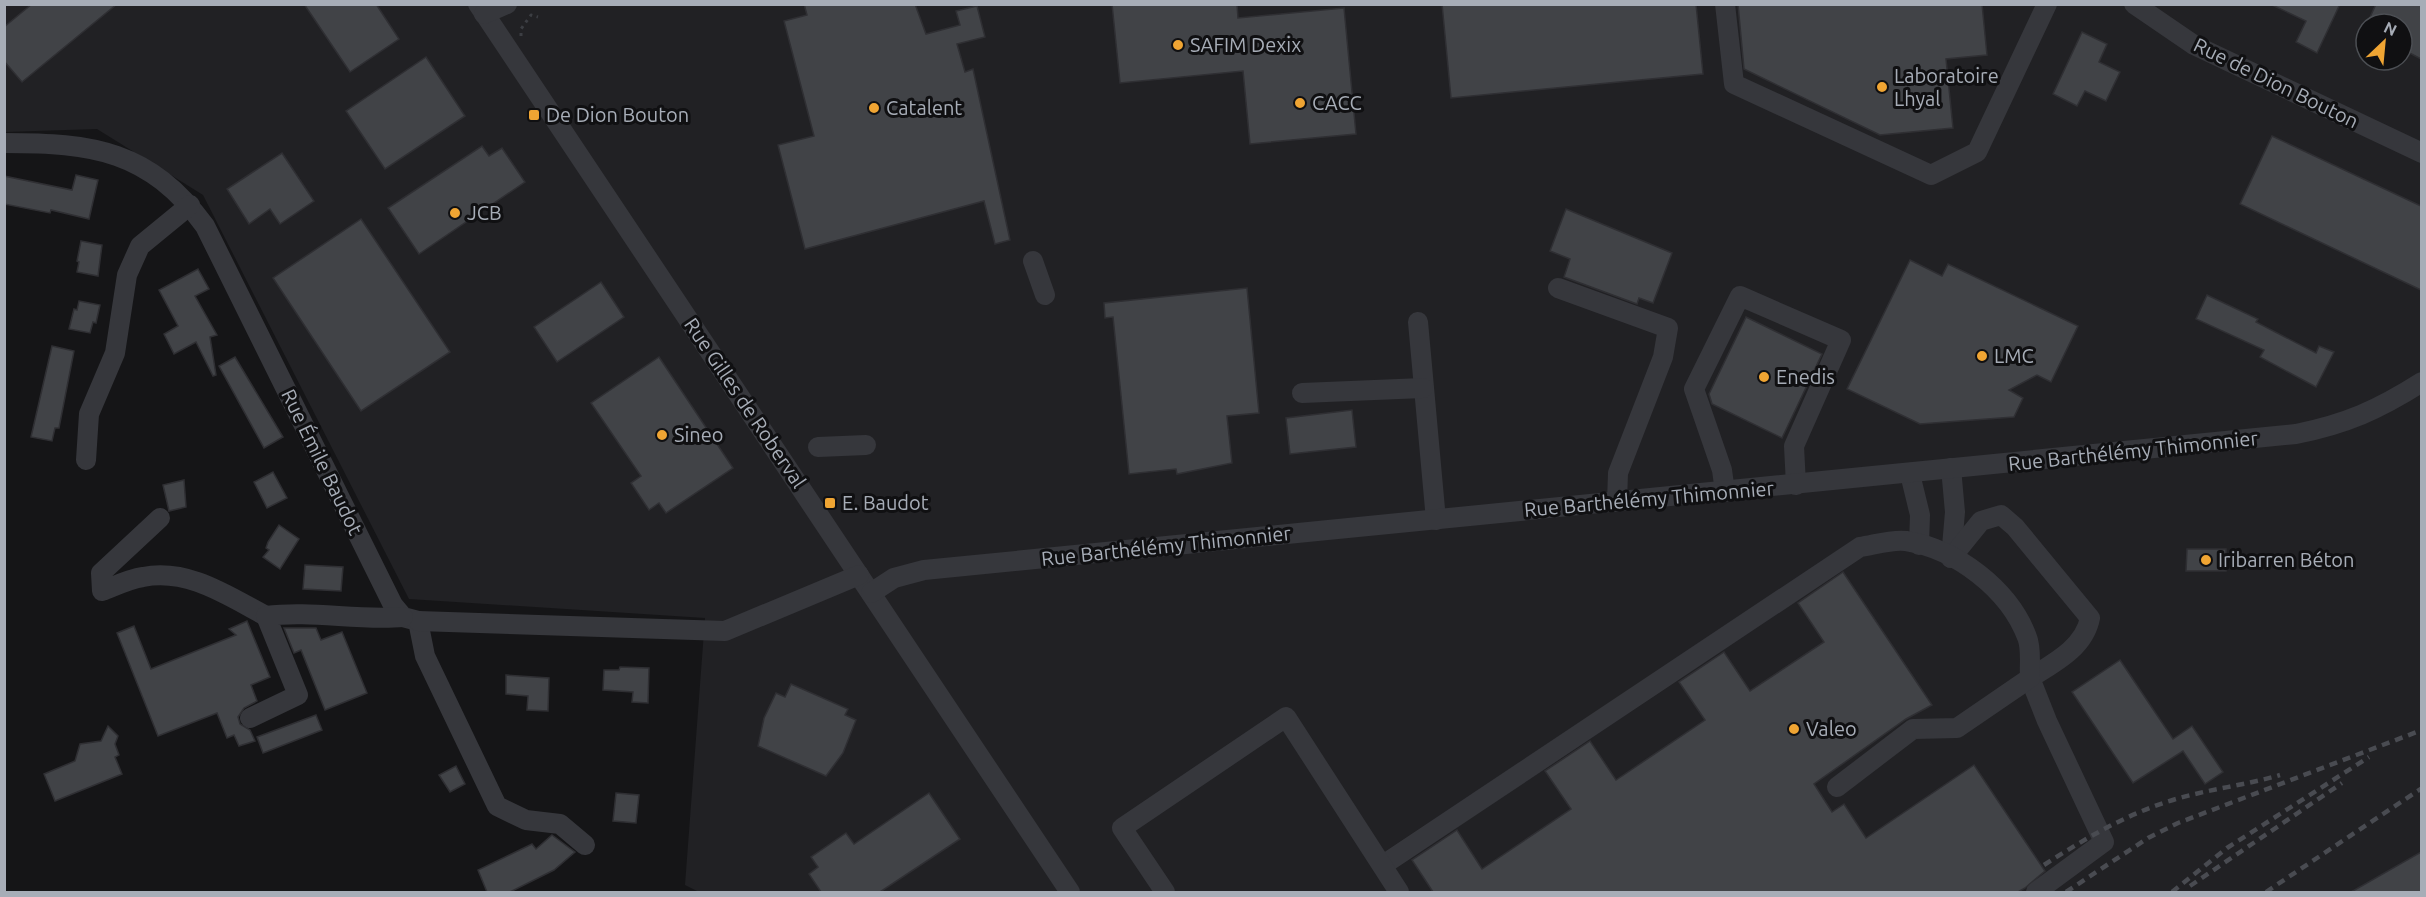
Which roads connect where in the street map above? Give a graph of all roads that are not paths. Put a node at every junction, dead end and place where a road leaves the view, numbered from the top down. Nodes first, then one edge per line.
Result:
1 (507, 4) edge
2 (1725, 4) edge
3 (2046, 4) edge
4 (2134, 4) edge
5 (481, 9) edge
6 (4, 143) edge
7 (2421, 153) edge
8 (190, 205) junction
9 (1033, 261) dead end
10 (1558, 288) dead end
11 (1045, 295) dead end
12 (1418, 322) dead end
13 (2421, 382) edge
14 (1424, 388) junction
15 (1302, 393) dead end
16 (866, 445) dead end
17 (818, 447) dead end
18 (86, 460) dead end
19 (1951, 468) junction
20 (1910, 474) junction
21 (1796, 485) junction
22 (1725, 492) junction
23 (1617, 502) junction
24 (160, 518) dead end
25 (1436, 520) junction
26 (1919, 544) junction
27 (1951, 558) junction
28 (859, 575) junction
29 (871, 593) junction
30 (266, 616) junction
31 (411, 619) junction
32 (2030, 678) junction
33 (250, 718) dead end
34 (1837, 787) dead end
35 (585, 845) dead end
36 (1383, 865) junction
37 (1071, 892) edge
38 (1165, 892) edge
39 (1399, 892) edge
40 (2036, 892) edge

1 - 5 street
2 - 3 street
4 - 7 street, Rue de Dion Bouton
5 - 28 street, Rue Gilles de Roberval
6 - 8 street, Rue Émile Baudot
8 - 18 street
8 - 31 street, Rue Émile Baudot
9 - 11 street
10 - 23 street
12 - 14 street
13 - 19 street, Rue Barthélémy Thimonnier
14 - 15 street
14 - 25 street
16 - 17 street
19 - 20 street, Rue Barthélémy Thimonnier
19 - 27 street
20 - 21 street, Rue Barthélémy Thimonnier
20 - 26 street
21 - 22 street, Rue Barthélémy Thimonnier
21 - 22 street
22 - 23 street, Rue Barthélémy Thimonnier
23 - 25 street, Rue Barthélémy Thimonnier
24 - 30 street
25 - 29 street, Rue Barthélémy Thimonnier
26 - 27 street
26 - 36 street
27 - 32 street
27 - 32 street
28 - 29 street, Rue Gilles de Roberval
28 - 31 street
29 - 37 street, Rue Gilles de Roberval
30 - 31 street
30 - 33 street
31 - 35 street, Rue Émile Baudot
32 - 34 street
32 - 40 street
36 - 38 street
36 - 39 street

